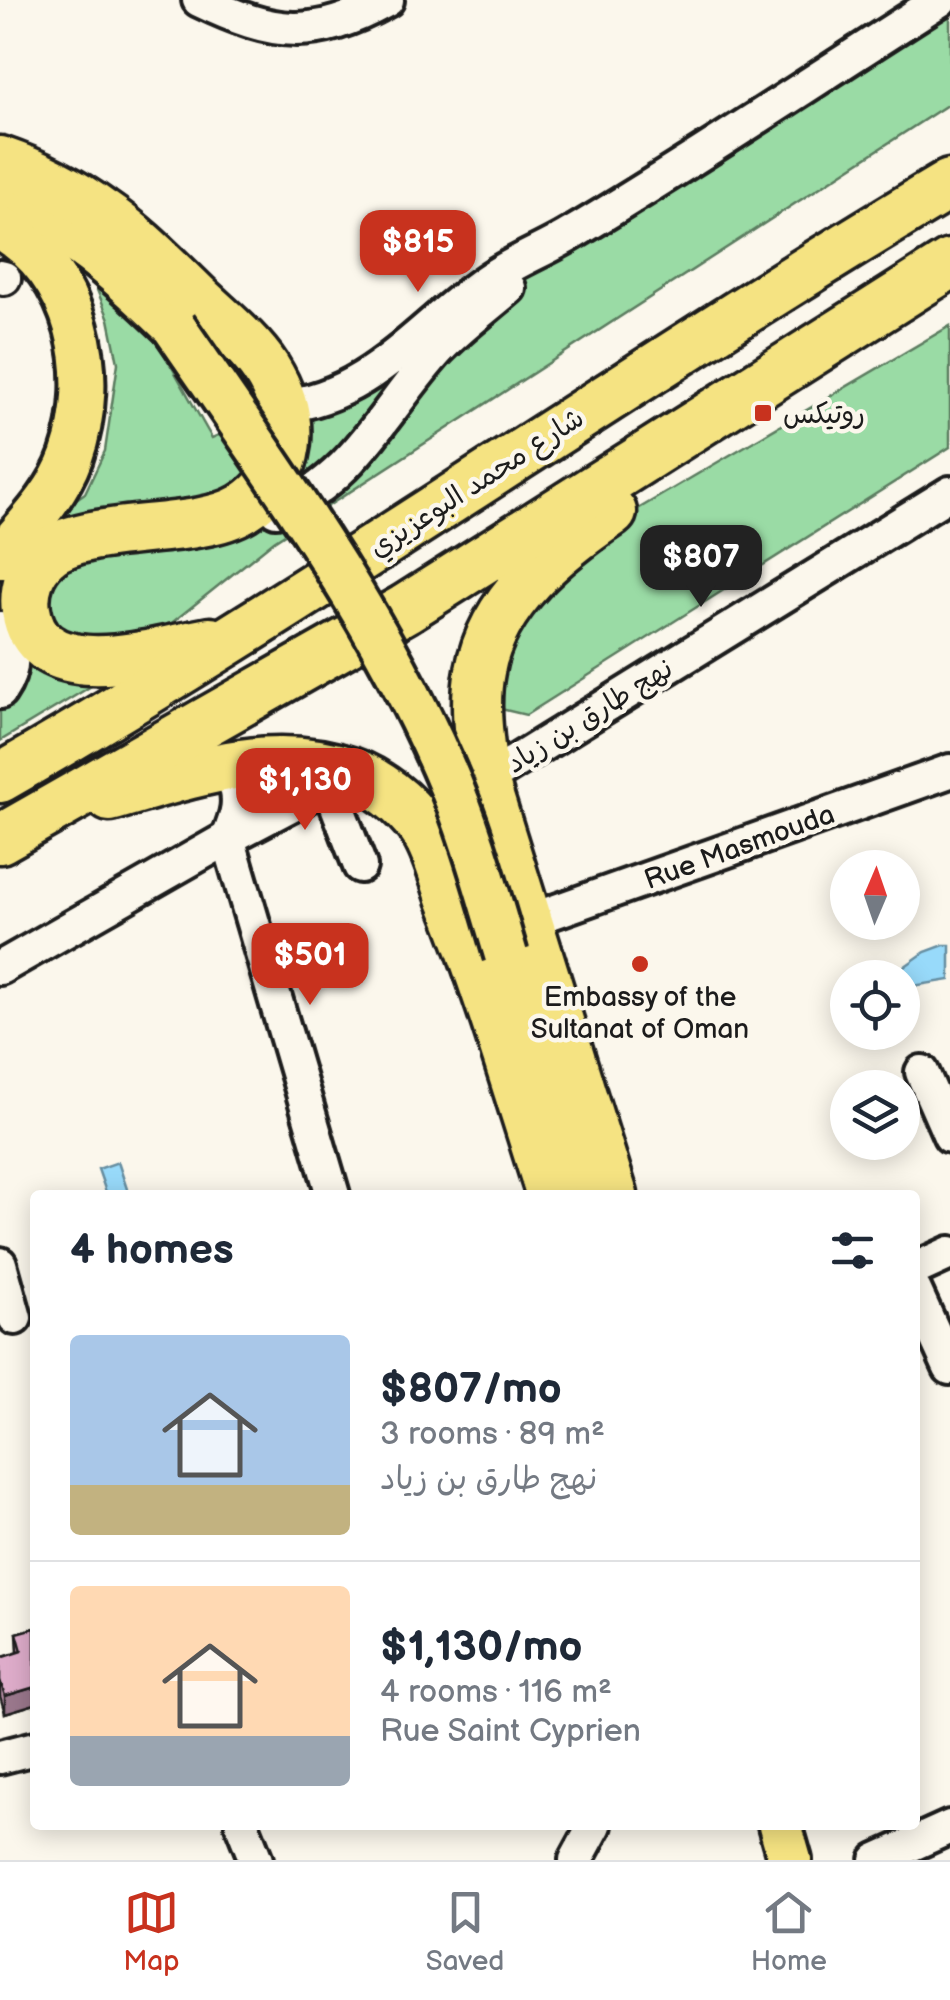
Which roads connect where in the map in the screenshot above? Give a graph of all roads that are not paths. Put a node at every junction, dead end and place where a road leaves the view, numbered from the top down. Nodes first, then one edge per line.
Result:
1 (199, 0) edge
2 (387, 0) edge
3 (940, 0) edge
4 (0, 161) edge
5 (945, 185) edge
6 (0, 204) edge
7 (0, 227) edge
8 (569, 236) junction
9 (950, 264) edge
10 (809, 354) junction
11 (282, 406) junction
12 (950, 493) edge
13 (49, 499) junction
14 (224, 517) junction
15 (0, 534) edge
16 (0, 557) edge
17 (13, 632) edge
18 (234, 638) junction
19 (0, 692) edge
20 (208, 769) junction
21 (950, 771) edge
22 (0, 778) edge
23 (341, 779) junction
24 (484, 780) junction
25 (18, 828) edge
26 (228, 838) junction
27 (360, 866) dead end
28 (517, 938) junction
29 (0, 968) edge
30 (922, 1072) dead end
31 (950, 1136) edge
32 (332, 1190) edge
33 (548, 1190) edge
34 (583, 1190) edge
35 (611, 1190) edge
36 (950, 1253) edge
37 (0, 1264) edge
38 (920, 1267) edge
39 (920, 1302) edge
40 (17, 1318) edge
41 (950, 1368) edge
42 (30, 1749) edge
43 (0, 1758) edge
44 (950, 1827) edge
45 (244, 1830) edge
46 (592, 1830) edge
47 (781, 1830) edge
48 (256, 1860) edge
49 (576, 1860) edge
50 (790, 1860) edge
51 (877, 1860) edge

1 - 2 street
3 - 8 street
4 - 11 highway
5 - 18 highway, شارع محمد البوعزيزي
6 - 28 main road, bridge
7 - 13 main road
8 - 11 street
8 - 14 street
9 - 10 highway
10 - 24 highway
10 - 25 highway
11 - 14 highway
12 - 24 street, نهج طارق بن زياد
13 - 15 street
13 - 16 main road
14 - 17 highway
17 - 18 highway
17 - 19 street
18 - 22 highway, شارع محمد البوعزيزي
20 - 23 highway
20 - 25 highway
20 - 26 street
21 - 28 street, Rue Masmouda
23 - 26 street
23 - 27 street
23 - 33 highway
24 - 28 highway
26 - 29 street
26 - 32 street
28 - 34 main road
28 - 35 highway
30 - 31 street
36 - 38 street
37 - 40 street
39 - 41 street
42 - 43 street
44 - 51 street
45 - 48 street
46 - 49 street
47 - 50 main road

